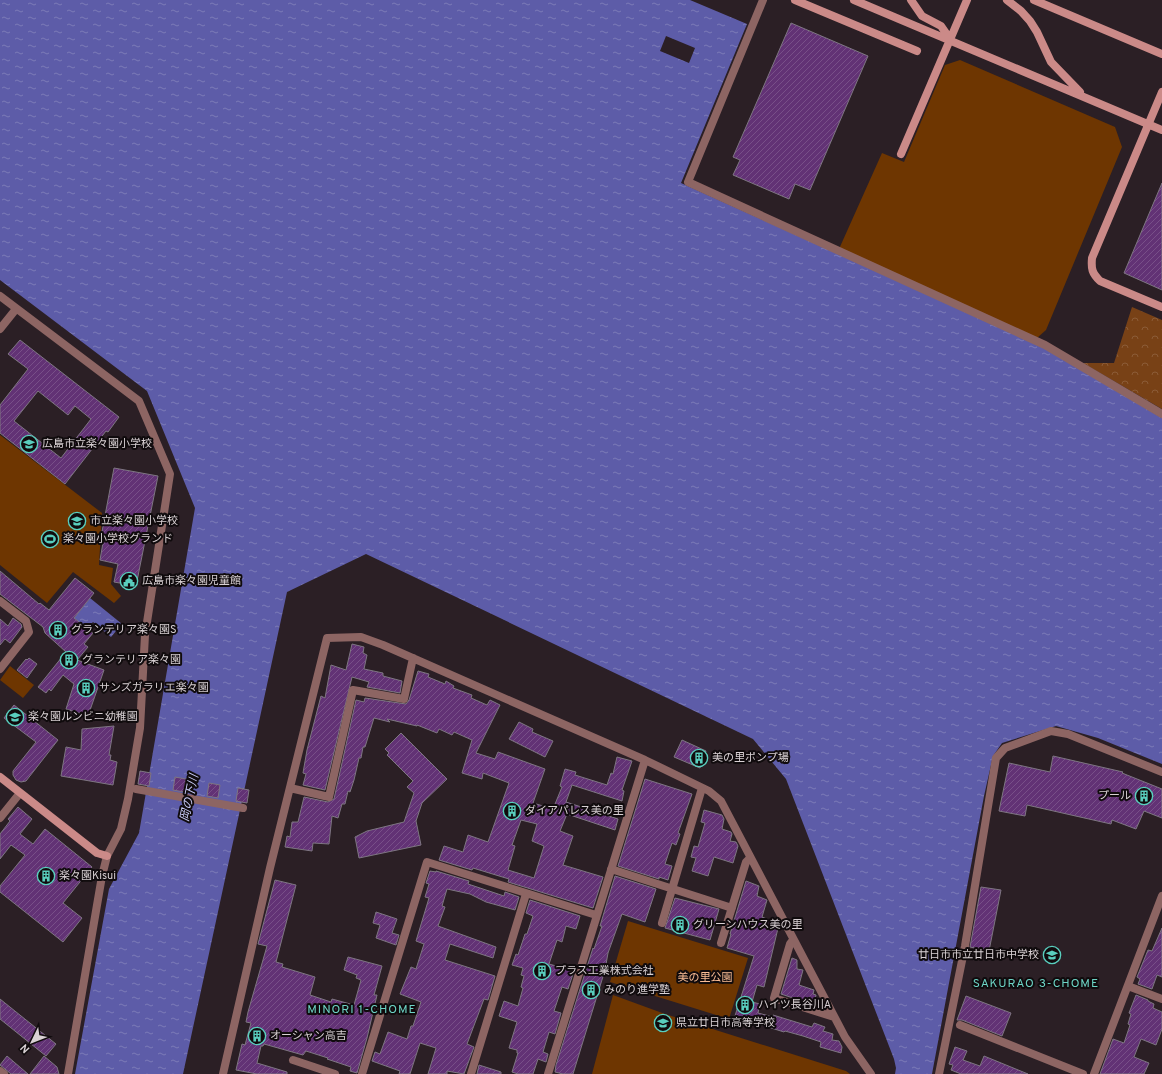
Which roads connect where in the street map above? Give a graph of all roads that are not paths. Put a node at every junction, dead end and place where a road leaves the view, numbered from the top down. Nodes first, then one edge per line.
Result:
1 (763, 0) edge
2 (796, 0) edge
3 (854, 0) edge
4 (910, 0) edge
5 (967, 0) edge
6 (1007, 0) edge
7 (1034, 0) edge
8 (950, 39) junction
9 (916, 51) dead end
10 (1162, 54) edge
11 (1162, 92) edge
12 (1084, 96) junction
13 (1149, 123) junction
14 (1162, 130) edge
15 (901, 154) dead end
16 (0, 296) edge
17 (1162, 307) edge
18 (16, 309) junction
19 (0, 329) edge
20 (1162, 414) edge
21 (0, 601) edge
22 (413, 658) junction
23 (0, 669) edge
24 (645, 760) junction
25 (1162, 772) edge
26 (0, 777) edge
27 (290, 788) junction
28 (702, 788) junction
29 (136, 789) dead end
30 (20, 793) junction
31 (243, 808) dead end
32 (0, 818) edge
33 (107, 856) junction
34 (750, 858) junction
35 (611, 869) junction
36 (672, 889) junction
37 (526, 894) junction
38 (1162, 896) edge
39 (732, 908) junction
40 (596, 915) junction
41 (662, 923) dead end
42 (793, 940) junction
43 (721, 943) dead end
44 (1128, 986) junction
45 (1162, 999) edge
46 (834, 1017) junction
47 (960, 1025) dead end
48 (294, 1060) dead end
49 (0, 1071) edge
50 (4, 1074) edge
51 (68, 1074) edge
52 (224, 1074) edge
53 (334, 1074) edge
54 (362, 1074) edge
55 (471, 1074) edge
56 (548, 1074) edge
57 (871, 1074) edge
58 (939, 1074) edge
59 (1083, 1074) edge
60 (1094, 1074) edge

1 - 20 street
2 - 9 street
3 - 8 street
4 - 8 street
5 - 8 street
6 - 12 street
7 - 10 street
8 - 12 street
8 - 15 street
11 - 13 street
12 - 13 street
13 - 14 street
13 - 17 street
16 - 18 street
18 - 19 street
18 - 33 street
21 - 23 street
22 - 24 street
22 - 27 street
22 - 27 street
24 - 28 street
24 - 35 street
25 - 58 street
26 - 30 street
27 - 52 street
28 - 34 street
28 - 36 street
29 - 31 street
30 - 32 street
30 - 33 street
33 - 51 street
34 - 39 street
34 - 42 street
35 - 36 street
35 - 40 street
36 - 39 street
36 - 41 street
37 - 40 street
37 - 54 street
37 - 55 street
38 - 44 street
39 - 43 street
40 - 56 street
42 - 46 street
42 - 46 street
44 - 45 street
44 - 60 street
46 - 57 street
47 - 59 street
48 - 53 street
49 - 50 street

